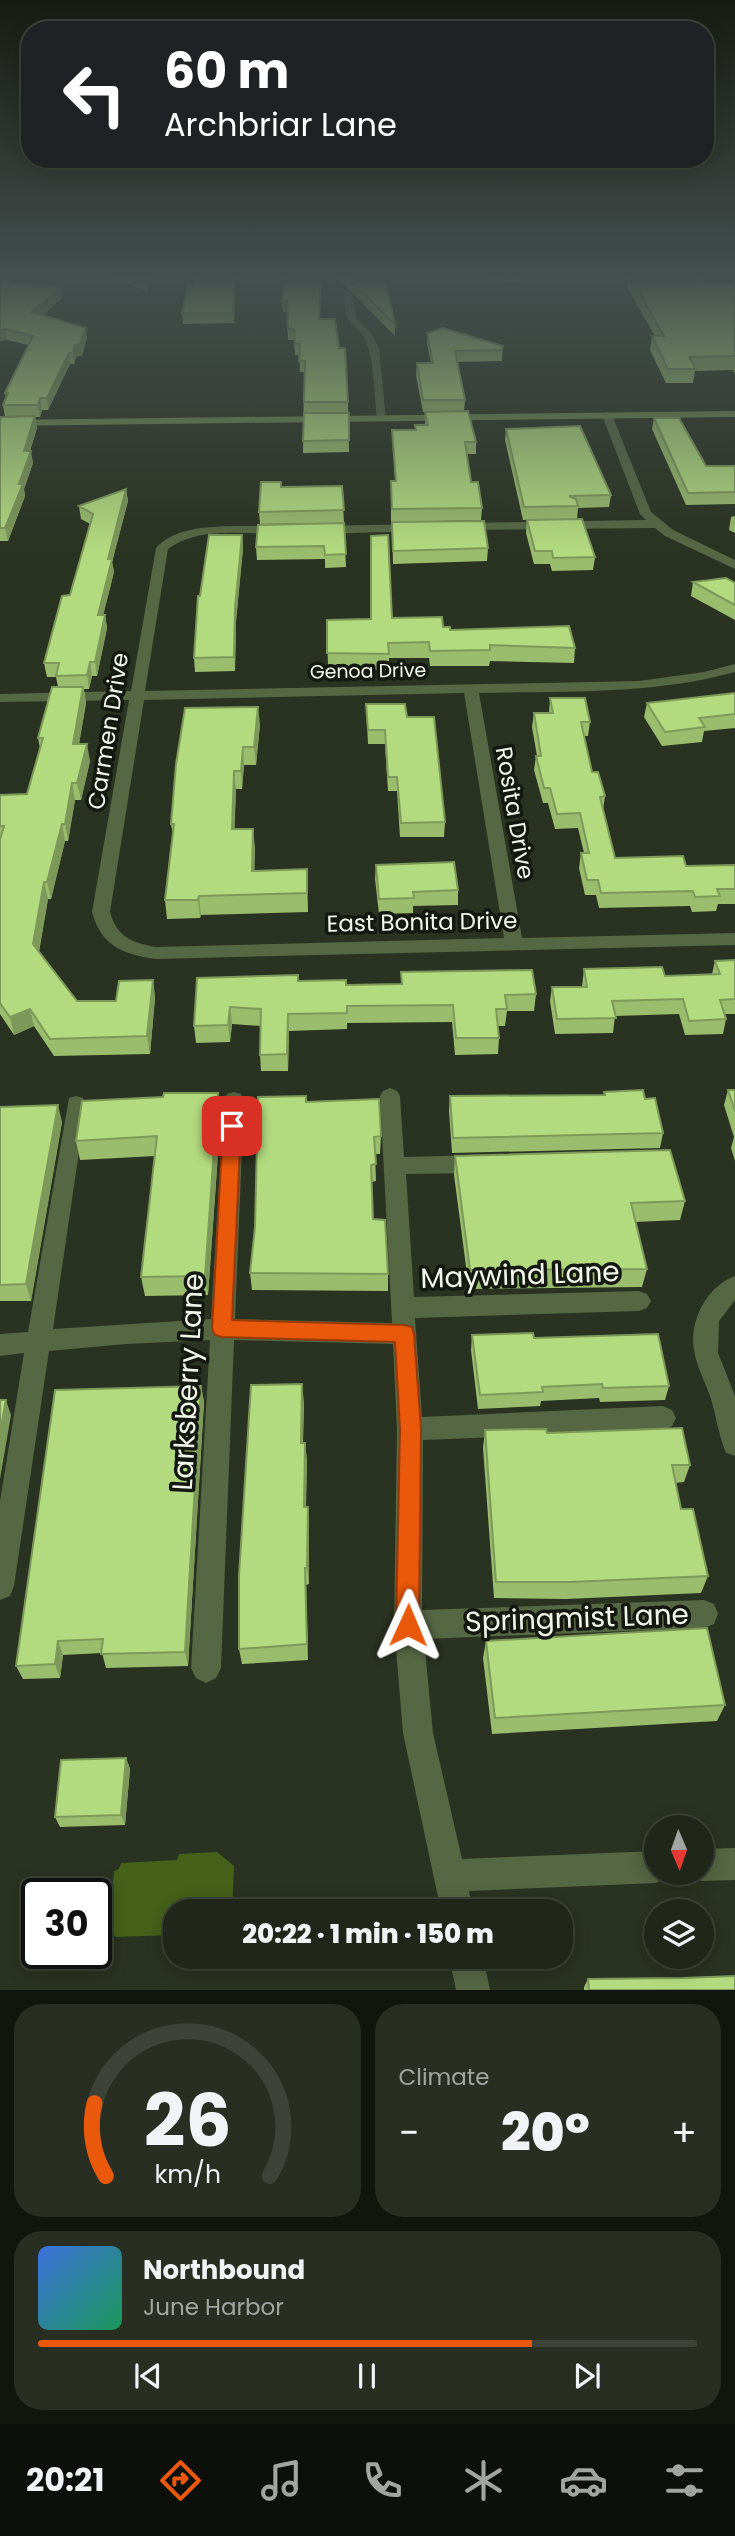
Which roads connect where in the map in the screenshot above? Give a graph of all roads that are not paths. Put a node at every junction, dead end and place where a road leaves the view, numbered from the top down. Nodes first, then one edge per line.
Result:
1 (376, 368) edge
2 (735, 414) edge
3 (607, 415) junction
4 (382, 418) junction
5 (0, 423) edge
6 (657, 524) junction
7 (435, 528) edge
8 (449, 528) edge
9 (297, 530) edge
10 (311, 530) edge
11 (735, 565) edge
12 (735, 668) edge
13 (471, 689) junction
14 (137, 695) junction
15 (0, 698) edge
16 (735, 939) edge
17 (113, 940) joint
18 (514, 944) junction
19 (390, 1096) dead end
20 (233, 1100) dead end
21 (76, 1104) dead end
22 (507, 1163) edge
23 (395, 1166) junction
24 (728, 1291) edge
25 (639, 1300) dead end
26 (404, 1321) junction
27 (222, 1329) junction
28 (38, 1342) junction
29 (0, 1345) edge
30 (663, 1418) dead end
31 (410, 1429) junction
32 (735, 1444) edge
33 (0, 1586) edge
34 (704, 1614) dead end
35 (408, 1625) junction
36 (206, 1668) dead end
37 (735, 1864) edge
38 (714, 1865) edge
39 (644, 1868) edge
40 (450, 1876) junction
41 (455, 1899) edge
42 (469, 1969) edge
43 (473, 1990) edge

1 - 4 street
2 - 3 main road
3 - 4 main road
3 - 6 street
4 - 5 main road
6 - 8 street
6 - 11 street
7 - 10 street
9 - 14 street, Carmen Drive
12 - 13 street, Genoa Drive
13 - 14 street, Genoa Drive
13 - 18 street, Rosita Drive
14 - 15 street, Genoa Drive
14 - 17 street, Carmen Drive
16 - 18 street, East Bonita Drive
17 - 18 street, East Bonita Drive
19 - 23 street
20 - 27 street, Larksberry Lane
21 - 28 street
22 - 23 street
23 - 26 street
24 - 32 street
25 - 26 street, Maywind Lane
26 - 27 street, Maywind Lane
26 - 31 street
27 - 28 street, Maywind Lane
27 - 36 street, Larksberry Lane
28 - 29 street, Maywind Lane
28 - 33 street
30 - 31 street
31 - 35 street
34 - 35 street, Springmist Lane
35 - 40 street
37 - 38 street
39 - 40 street
40 - 41 street
42 - 43 street

